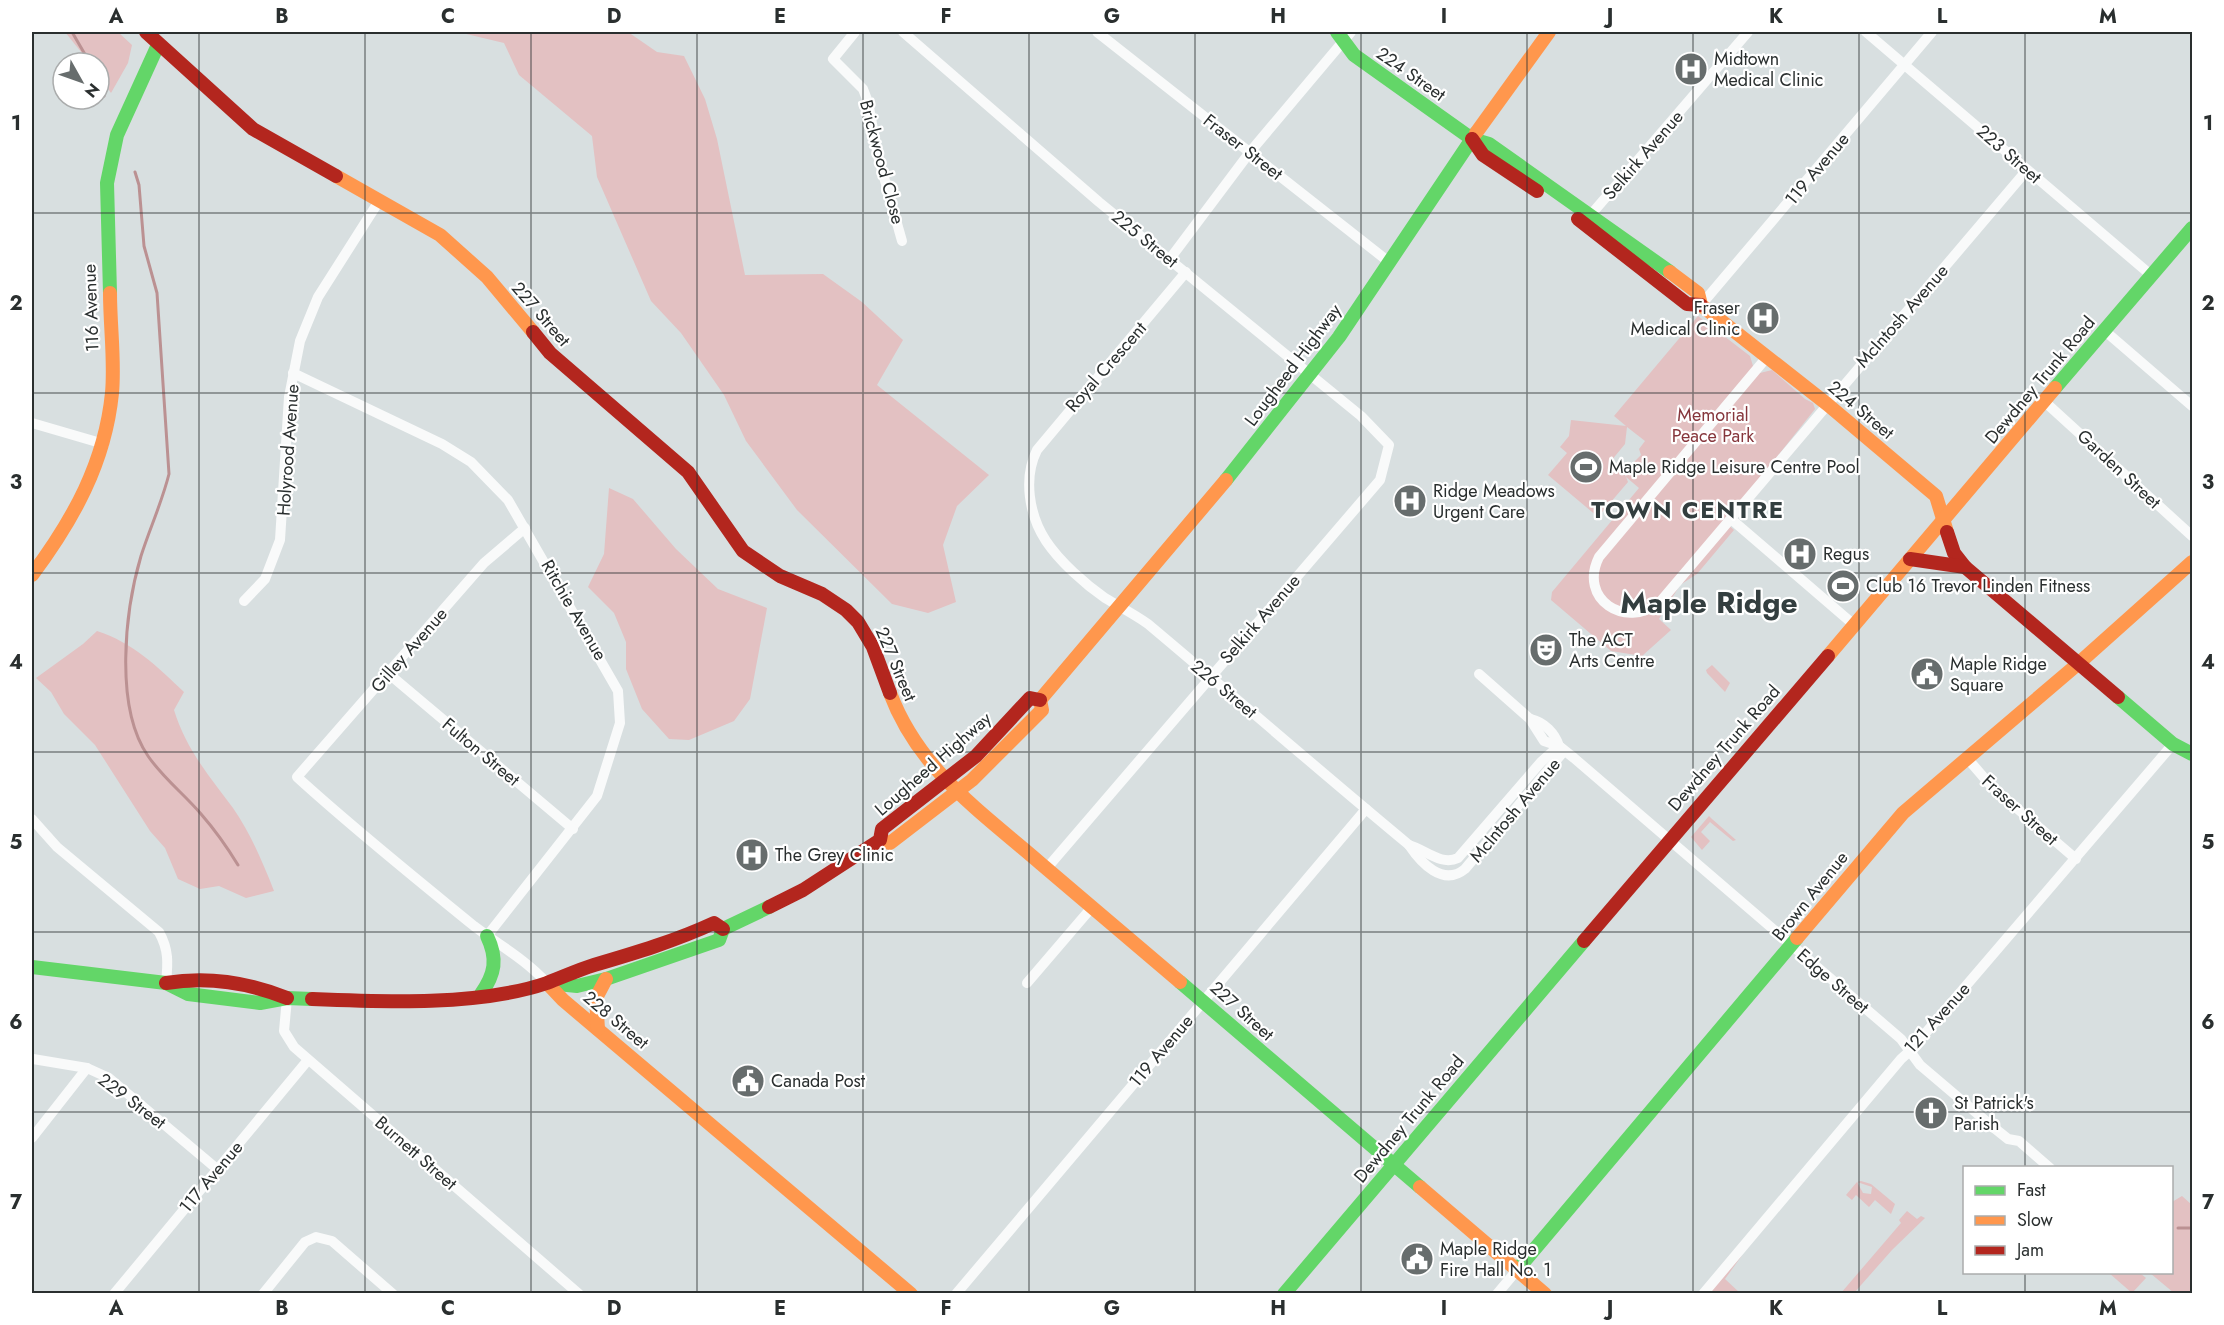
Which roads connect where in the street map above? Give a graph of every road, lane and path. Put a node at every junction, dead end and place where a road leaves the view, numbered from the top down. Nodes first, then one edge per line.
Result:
1 (146, 32) edge
2 (165, 32) edge
3 (855, 32) edge
4 (903, 32) edge
5 (1097, 32) edge
6 (1549, 32) edge
7 (1748, 32) edge
8 (1866, 32) edge
9 (1932, 32) edge
10 (1344, 35) edge
11 (158, 45) junction
12 (1904, 65) junction
13 (1472, 139) junction
14 (1250, 152) junction
15 (2027, 170) junction
16 (379, 201) junction
17 (1588, 219) junction
18 (2193, 228) edge
19 (902, 241) dead end
20 (1169, 260) junction
21 (1389, 262) junction
22 (1186, 272) junction
23 (2152, 276) junction
24 (1701, 305) junction
25 (2105, 331) junction
26 (1767, 357) junction
27 (293, 373) junction
28 (1310, 375) junction
29 (2045, 402) junction
30 (1827, 404) junction
31 (2193, 406) edge
32 (32, 423) edge
33 (104, 444) junction
34 (1389, 445) joint
35 (1031, 465) joint
36 (1731, 519) junction
37 (1944, 519) junction
38 (525, 528) junction
39 (2193, 536) edge
40 (1910, 559) junction
41 (2193, 562) edge
42 (1965, 567) junction
43 (32, 575) edge
44 (244, 601) dead end
45 (1121, 607) junction
46 (1853, 624) junction
47 (2079, 663) junction
48 (389, 674) junction
49 (1479, 674) dead end
50 (1210, 677) junction
51 (1040, 700) junction
52 (2173, 744) junction
53 (1562, 749) junction
54 (2193, 754) edge
55 (1968, 758) junction
56 (2193, 766) edge
57 (297, 777) joint
58 (946, 780) junction
59 (958, 791) junction
60 (1366, 809) junction
61 (32, 819) edge
62 (573, 829) junction
63 (880, 840) junction
64 (1669, 840) junction
65 (1409, 845) junction
66 (2076, 859) junction
67 (1047, 868) junction
68 (1465, 869) joint
69 (1093, 906) junction
70 (723, 929) junction
71 (487, 936) junction
72 (1792, 946) junction
73 (32, 967) edge
74 (606, 979) junction
75 (166, 983) junction
76 (547, 983) junction
77 (1027, 983) dead end
78 (481, 994) junction
79 (287, 998) junction
80 (1203, 1000) junction
81 (598, 1029) junction
82 (1911, 1050) junction
83 (33, 1059) dead end
84 (308, 1060) junction
85 (87, 1068) junction
86 (32, 1138) edge
87 (1393, 1165) junction
88 (2049, 1166) edge
89 (217, 1169) junction
90 (1517, 1270) junction
91 (114, 1293) edge
92 (263, 1293) edge
93 (393, 1293) edge
94 (579, 1293) edge
95 (911, 1293) edge
96 (956, 1293) edge
97 (1284, 1293) edge
98 (1497, 1293) edge
99 (1545, 1293) edge
100 (1703, 1293) edge

1 - 11 main road, 227 Street
2 - 11 street, 116 Avenue
3 - 19 street, Brickwood Close
4 - 20 street, 225 Street
5 - 14 street, Fraser Street
6 - 13 main road, Lougheed Highway
7 - 17 street, Selkirk Avenue
8 - 12 street, 223 Street
9 - 12 street, 119 Avenue
10 - 13 main road, 224 Street
10 - 14 street
11 - 16 main road, 227 Street
11 - 33 main road, 116 Avenue
12 - 15 street, 223 Street
12 - 24 street, 119 Avenue
13 - 17 main road, 224 Street
13 - 21 main road, Lougheed Highway
14 - 20 street
14 - 21 street, Fraser Street
15 - 23 street, 223 Street
15 - 30 street, McIntosh Avenue
16 - 27 street, Holyrood Avenue
16 - 58 main road, 227 Street
17 - 24 main road, 224 Street
18 - 23 main road, Dewdney Trunk Road
20 - 22 street, 225 Street
21 - 28 main road, Lougheed Highway
22 - 28 street, 225 Street
22 - 35 street, Royal Crescent
23 - 25 main road, Dewdney Trunk Road
24 - 26 main road, 224 Street
25 - 29 main road, Dewdney Trunk Road
25 - 31 street
26 - 30 main road, 224 Street
26 - 36 street, McIntosh Avenue
27 - 38 street, Ritchie Avenue
27 - 44 street, Holyrood Avenue
28 - 34 street, 225 Street
28 - 45 main road, Lougheed Highway
29 - 37 main road, Dewdney Trunk Road
29 - 39 street, Garden Street
30 - 36 street, McIntosh Avenue
30 - 37 main road, 224 Street
32 - 33 street
33 - 43 main road, 116 Avenue
34 - 50 street, Selkirk Avenue
35 - 45 street, 226 Street
36 - 46 street
37 - 40 main road, Dewdney Trunk Road
37 - 42 main road, 224 Street
38 - 48 street, Gilley Avenue
38 - 62 street, Ritchie Avenue
40 - 42 main road
40 - 46 main road, Dewdney Trunk Road
41 - 47 main road, Brown Avenue
42 - 47 main road, 224 Street
45 - 50 street, 226 Street
45 - 51 main road, Lougheed Highway
46 - 64 main road, Dewdney Trunk Road
47 - 52 main road, 224 Street
47 - 55 main road, Brown Avenue
48 - 57 street, Gilley Avenue
48 - 62 street, Fulton Street
49 - 53 street, Edge Street
50 - 60 street, 226 Street
50 - 67 street, Selkirk Avenue
51 - 58 main road, Lougheed Highway
51 - 59 main road, Lougheed Highway
52 - 54 main road, 224 Street
52 - 56 main road, 224 Street
52 - 66 street, 121 Avenue
53 - 64 street, Edge Street
53 - 65 street
53 - 68 street, McIntosh Avenue
55 - 66 street, Fraser Street
55 - 72 main road, Brown Avenue
57 - 71 street, 228 Street
58 - 59 main road, 227 Street
58 - 63 main road, Lougheed Highway
59 - 63 main road, Lougheed Highway
59 - 67 main road, 227 Street
60 - 65 street, 226 Street
60 - 80 street, 119 Avenue
61 - 75 street
62 - 71 street, Ritchie Avenue
63 - 70 main road, Lougheed Highway
64 - 72 street, Edge Street
64 - 87 main road, Dewdney Trunk Road
65 - 68 street, 226 Street
66 - 82 street, 121 Avenue
67 - 69 main road, 227 Street
69 - 77 street
69 - 80 main road, 227 Street
70 - 74 main road, Lougheed Highway
70 - 76 main road, Lougheed Highway
71 - 76 street, 228 Street
71 - 78 main road
72 - 82 street, Edge Street
72 - 90 main road, Brown Avenue
73 - 75 main road, Lougheed Highway
74 - 76 main road, Lougheed Highway
74 - 81 main road
75 - 79 main road, Lougheed Highway
76 - 78 main road, Lougheed Highway
76 - 81 main road, 228 Street
78 - 79 main road, Lougheed Highway
79 - 84 street, Burnett Street
80 - 87 main road, 227 Street
80 - 96 street, 119 Avenue
81 - 95 main road, 228 Street
82 - 88 street, Edge Street
82 - 100 street, 121 Avenue
83 - 85 street, 229 Street
84 - 89 street, 117 Avenue
84 - 94 street, Burnett Street
85 - 86 street
85 - 89 street, 229 Street
87 - 90 main road, 227 Street
87 - 97 main road, Dewdney Trunk Road
89 - 91 street, 117 Avenue
90 - 98 street, Brown Avenue
90 - 99 main road, 227 Street
92 - 93 street

